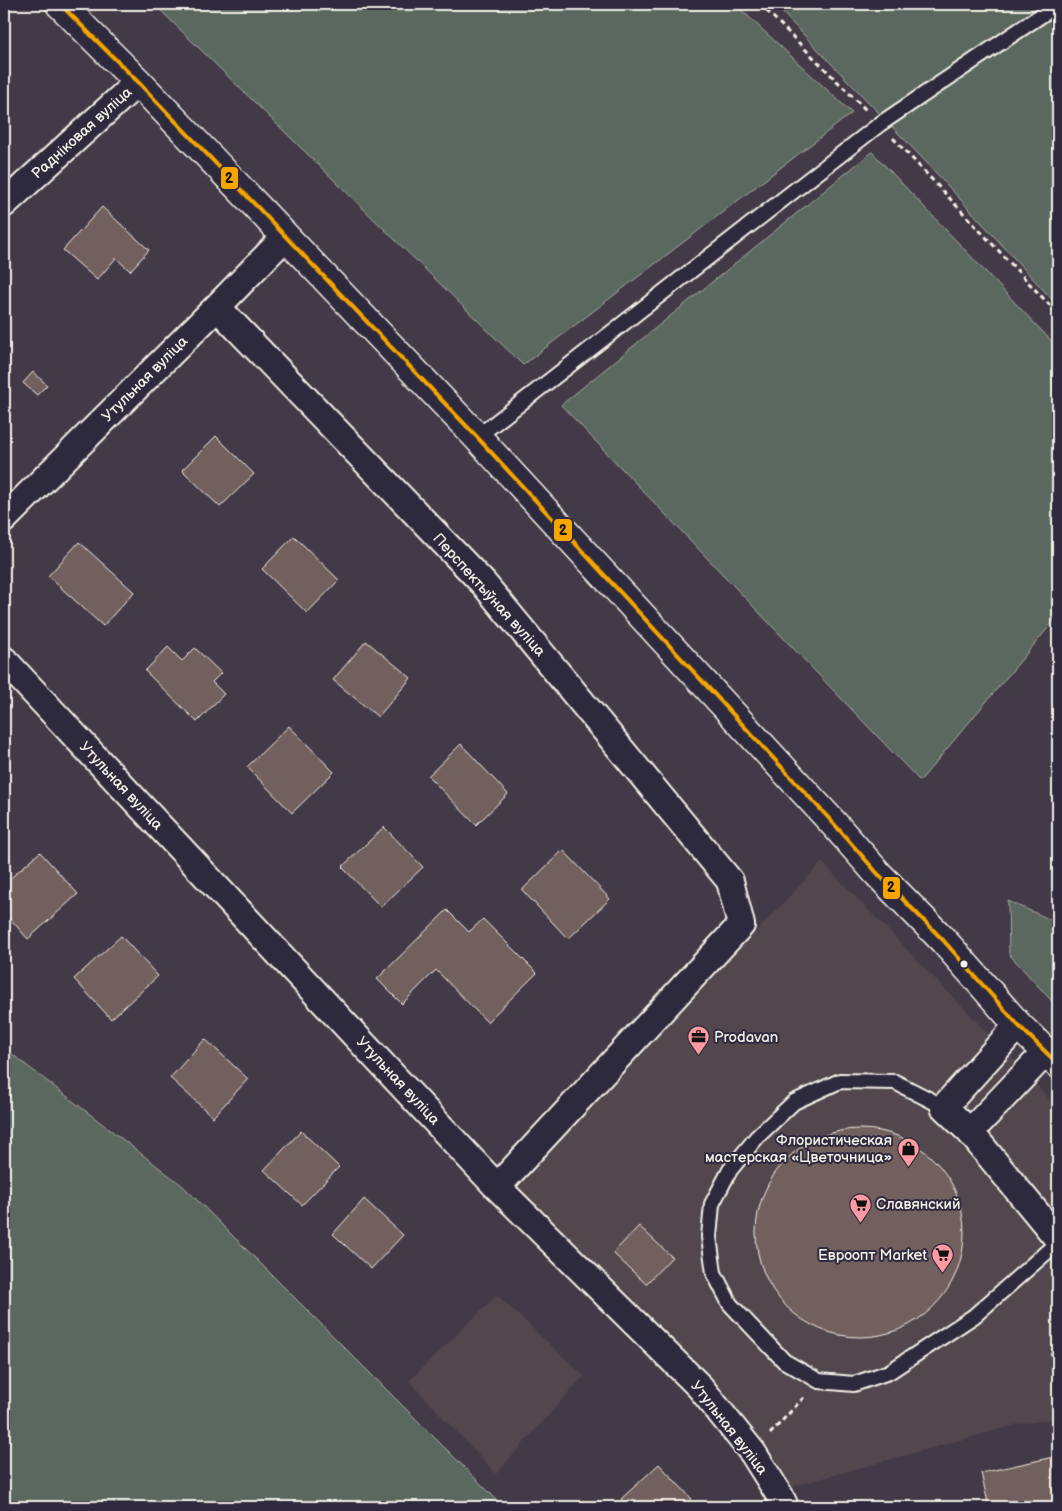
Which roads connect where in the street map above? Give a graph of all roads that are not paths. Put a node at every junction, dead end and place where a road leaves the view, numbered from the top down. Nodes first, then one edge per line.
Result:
1 (60, 4) edge
2 (1058, 4) edge
3 (138, 82) junction
4 (4, 204) edge
5 (286, 237) junction
6 (217, 307) junction
7 (477, 437) junction
8 (4, 519) edge
9 (4, 660) edge
10 (1018, 1025) junction
11 (1052, 1058) edge
12 (944, 1108) junction
13 (970, 1132) junction
14 (497, 1187) junction
15 (1058, 1241) edge
16 (785, 1507) edge

1 - 3 street
2 - 7 lane
3 - 4 street, Радніковая вуліца
3 - 5 street
5 - 6 street, Утульная вуліца
5 - 7 street
6 - 8 street, Утульная вуліца
6 - 14 street, Перспектыўная вуліца
7 - 10 street
9 - 14 street, Утульная вуліца
10 - 11 street
10 - 12 street
11 - 13 street
12 - 13 street
12 - 15 lane
13 - 15 street
14 - 16 street, Утульная вуліца

